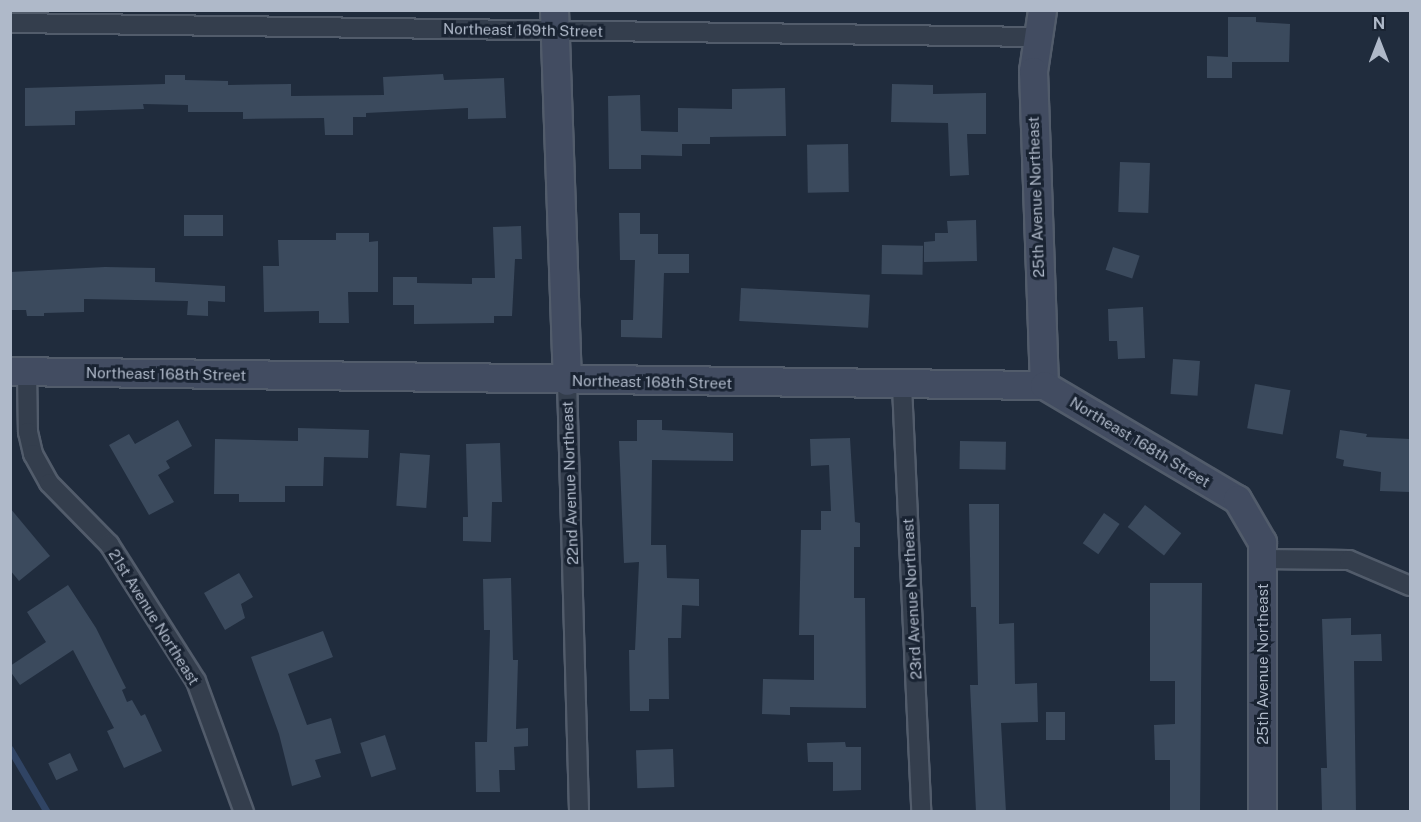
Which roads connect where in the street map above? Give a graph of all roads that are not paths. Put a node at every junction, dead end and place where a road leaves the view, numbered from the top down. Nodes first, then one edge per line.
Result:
1 (1042, 10) edge
2 (555, 20) edge
3 (10, 23) edge
4 (1035, 37) junction
5 (19, 371) edge
6 (567, 381) junction
7 (1044, 385) junction
8 (902, 386) junction
9 (1251, 520) joint
10 (1262, 559) junction
11 (1410, 586) edge
12 (244, 812) edge
13 (579, 812) edge
14 (921, 812) edge
15 (1262, 812) edge

1 - 4 street, 25th Avenue Northeast
2 - 3 street, Northeast 169th Street
2 - 4 street, Northeast 169th Street
2 - 6 street, 22nd Avenue Northeast
4 - 7 street, 25th Avenue Northeast
5 - 6 street, Northeast 168th Street
5 - 12 street, 21st Avenue Northeast
6 - 8 street, Northeast 168th Street
6 - 13 street, 22nd Avenue Northeast
7 - 8 street, Northeast 168th Street
7 - 9 street, Northeast 168th Street
8 - 14 street, 23rd Avenue Northeast
9 - 10 street, 25th Avenue Northeast
10 - 11 street
10 - 15 street, 25th Avenue Northeast

